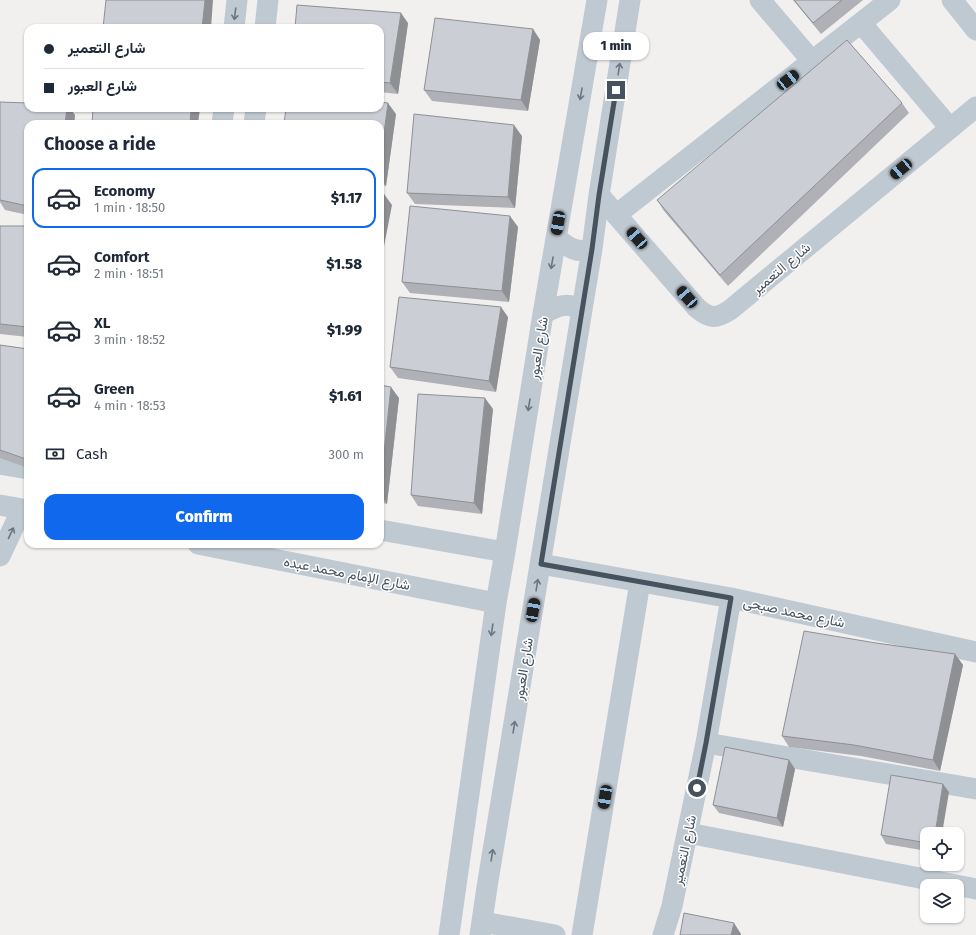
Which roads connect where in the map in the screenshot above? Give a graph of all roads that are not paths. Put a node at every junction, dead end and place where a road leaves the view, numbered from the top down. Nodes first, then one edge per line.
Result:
1 (237, 0) edge
2 (268, 0) edge
3 (597, 0) edge
4 (630, 0) edge
5 (760, 0) edge
6 (890, 0) edge
7 (952, 0) edge
8 (861, 23) junction
9 (234, 24) edge
10 (265, 24) edge
11 (976, 30) edge
12 (812, 61) junction
13 (976, 107) edge
14 (950, 128) junction
15 (599, 195) junction
16 (616, 215) junction
17 (556, 238) junction
18 (592, 249) junction
19 (581, 313) junction
20 (543, 314) junction
21 (0, 464) edge
22 (24, 468) edge
23 (0, 505) edge
24 (24, 510) edge
25 (24, 512) edge
26 (384, 531) edge
27 (219, 548) edge
28 (506, 552) junction
29 (0, 556) edge
30 (541, 564) junction
31 (640, 582) junction
32 (731, 598) junction
33 (496, 602) junction
34 (976, 652) edge
35 (706, 743) junction
36 (976, 789) edge
37 (688, 833) junction
38 (457, 882) junction
39 (487, 887) junction
40 (976, 889) edge
41 (482, 928) edge
42 (449, 935) edge
43 (555, 935) edge
44 (582, 935) edge
45 (663, 935) edge

1 -> 9 street
2 - 10 street
3 -> 17 street, شارع العبور
15 -> 4 street, شارع العبور
5 - 12 street
6 - 8 street
7 - 11 street
8 - 12 street
8 - 14 street
12 - 16 street
13 - 14 street, شارع التعمير
14 - 16 street, شارع التعمير
15 - 16 street, شارع التعمير
15 - 18 street, شارع العبور
17 - 18 street
17 -> 20 street, شارع العبور
18 - 19 street, شارع العبور
19 - 20 street
19 - 30 street, شارع العبور
20 -> 28 street, شارع العبور
21 - 22 street
23 - 24 street
29 -> 25 street
26 - 28 street
27 - 33 street, شارع الإمام محمد عبده
28 - 33 street, شارع العبور
30 - 31 street, شارع محمد صبحى
39 -> 30 street, شارع العبور
31 - 32 street, شارع محمد صبحى
31 - 44 street
32 - 34 street, شارع محمد صبحى
32 - 35 street, شارع التعمير
33 -> 38 street, شارع العبور
35 - 36 street
35 - 37 street, شارع التعمير
37 - 40 street
37 - 45 street, شارع التعمير
38 - 39 street
38 - 42 street, شارع العبور
39 - 41 street, شارع العبور
41 - 43 street

